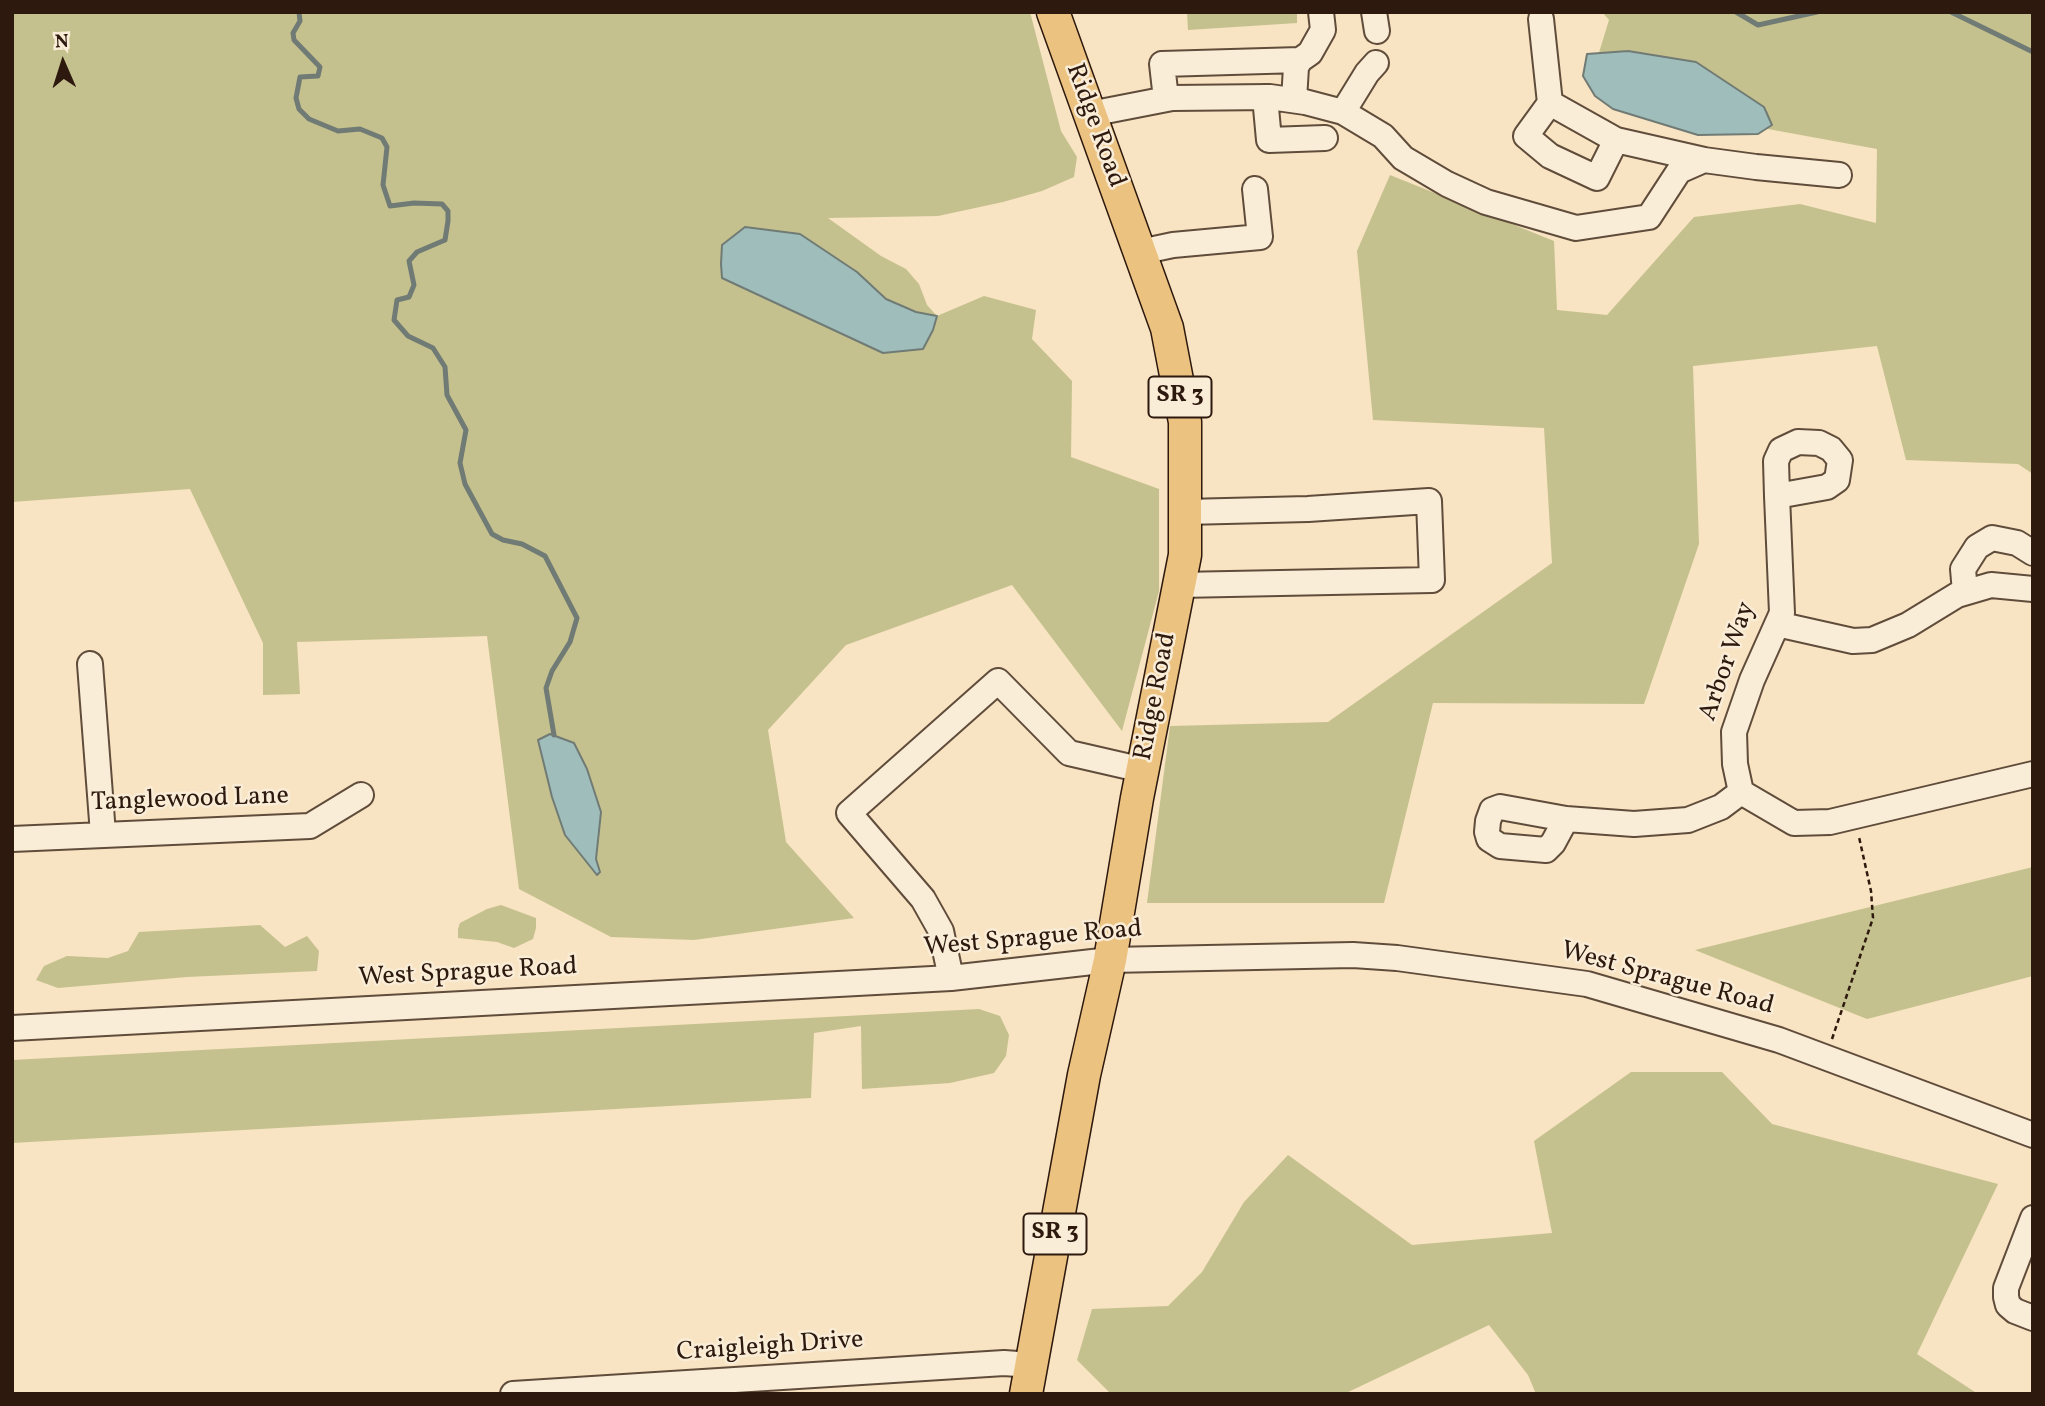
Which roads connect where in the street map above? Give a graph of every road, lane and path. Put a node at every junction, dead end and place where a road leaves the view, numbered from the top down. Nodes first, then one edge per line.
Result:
1 (1053, 12) edge
2 (1321, 12) edge
3 (1541, 19) dead end
4 (1300, 60) junction
5 (1376, 63) dead end
6 (1265, 97) junction
7 (1166, 99) junction
8 (1294, 100) junction
9 (1550, 103) junction
10 (1343, 112) junction
11 (1090, 114) junction
12 (1325, 138) dead end
13 (1616, 140) junction
14 (1704, 160) junction
15 (1839, 176) dead end
16 (1255, 190) dead end
17 (1140, 252) junction
18 (1777, 496) dead end
19 (1185, 512) junction
20 (2033, 553) edge
21 (1180, 586) junction
22 (2033, 589) edge
23 (1965, 593) junction
24 (1777, 624) junction
25 (90, 664) dead end
26 (1143, 770) junction
27 (2033, 774) edge
28 (1741, 792) junction
29 (361, 795) dead end
30 (1855, 816) junction
31 (1566, 819) dead end
32 (103, 834) junction
33 (12, 839) edge
34 (1110, 960) junction
35 (951, 978) junction
36 (12, 1028) edge
37 (1826, 1058) junction
38 (2033, 1135) edge
39 (2033, 1218) edge
40 (2033, 1318) edge
41 (1028, 1379) edge
42 (513, 1394) edge

1 - 11 main road, Ridge Road / SR 3
2 - 4 street
3 - 9 street
4 - 7 street
4 - 8 street
5 - 10 street
6 - 7 street
6 - 8 street
6 - 12 street
7 - 11 street
8 - 10 street
9 - 13 street
9 - 13 street
10 - 14 street
11 - 17 main road, Ridge Road / SR 3
13 - 14 street
14 - 15 street
16 - 17 street
17 - 19 main road, Ridge Road / SR 3
18 - 24 street, Arbor Way
19 - 21 main road, Ridge Road / SR 3
19 - 21 street
20 - 23 street
21 - 26 main road, Ridge Road / SR 3
22 - 23 street
23 - 24 street
24 - 28 street, Arbor Way
25 - 32 street
26 - 34 main road, Ridge Road / SR 3
26 - 35 street
27 - 30 street
28 - 30 street
28 - 31 street
29 - 32 street, Tanglewood Lane
30 - 37 path
32 - 33 street, Tanglewood Lane
34 - 35 street, West Sprague Road
34 - 37 street, West Sprague Road
34 - 41 main road, Ridge Road / SR 3
35 - 36 street, West Sprague Road
37 - 38 street, West Sprague Road
39 - 40 street
41 - 42 street, Craigleigh Drive

